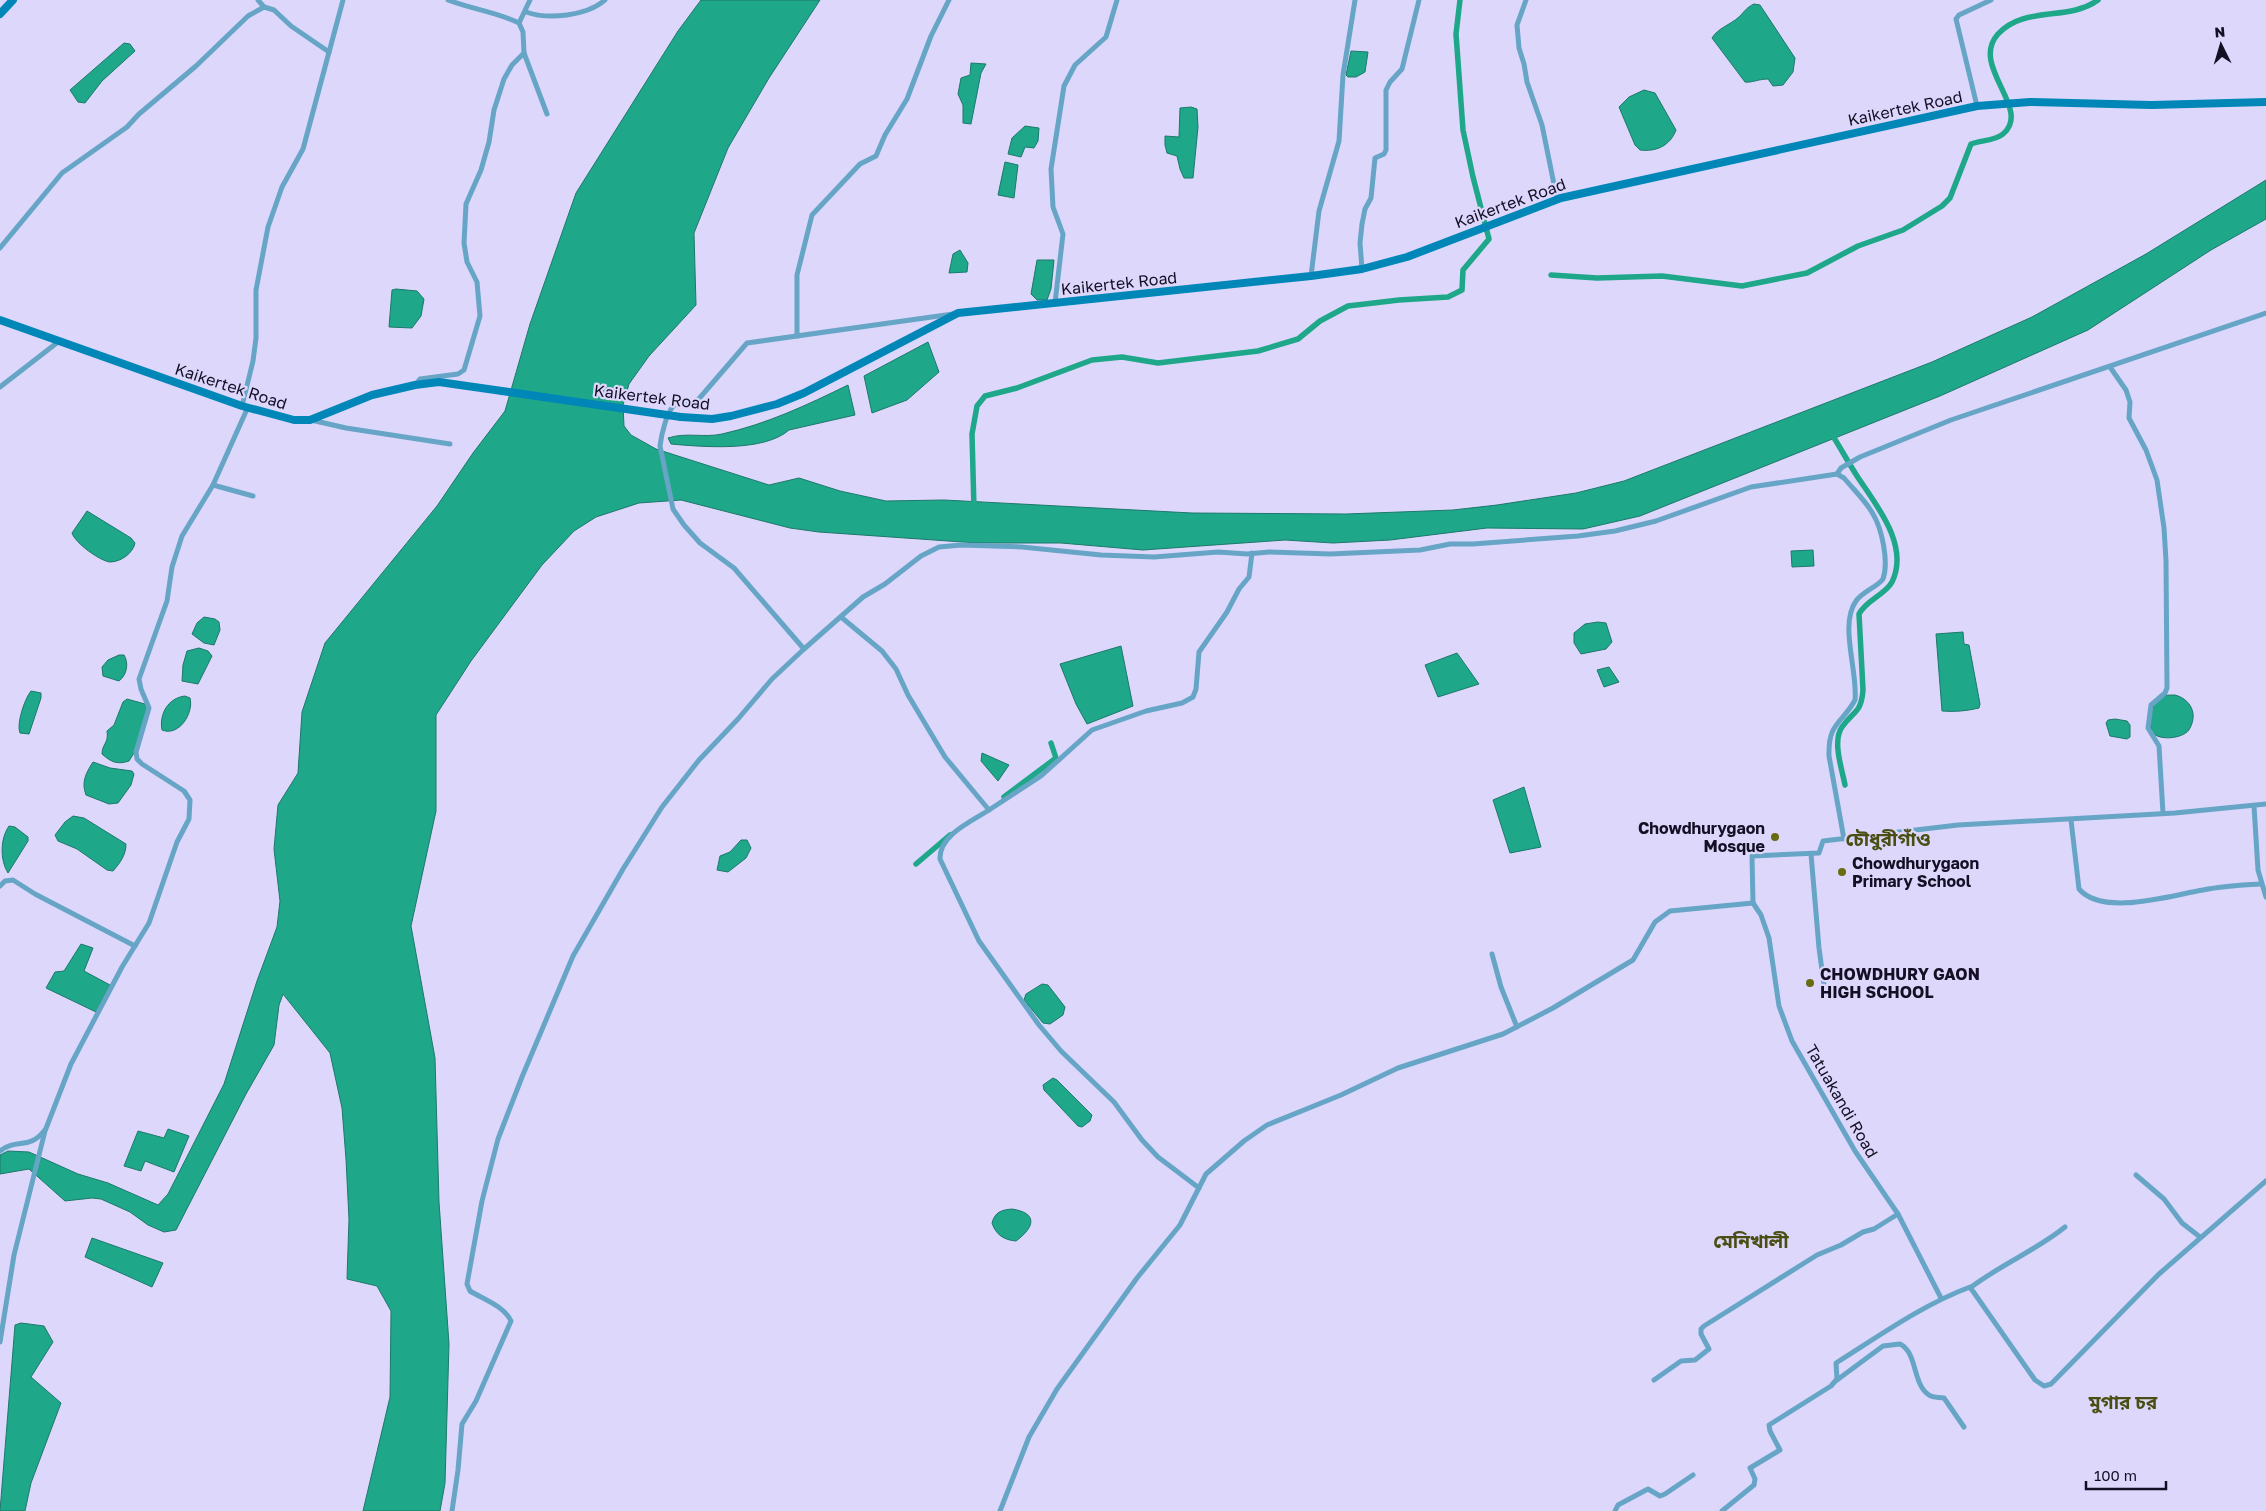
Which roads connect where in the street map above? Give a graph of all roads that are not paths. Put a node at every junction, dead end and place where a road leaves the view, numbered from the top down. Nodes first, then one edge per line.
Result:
1 (13, 0) edge
2 (258, 0) edge
3 (343, 0) edge
4 (448, 0) edge
5 (530, 0) edge
6 (605, 0) edge
7 (949, 0) edge
8 (1118, 0) edge
9 (1355, 0) edge
10 (1418, 0) edge
11 (1526, 0) edge
12 (1991, 0) edge
13 (264, 7) junction
14 (526, 12) junction
15 (0, 14) edge
16 (519, 23) junction
17 (329, 52) junction
18 (524, 53) junction
19 (2266, 102) edge
20 (1977, 106) junction
21 (548, 114) dead end
22 (1557, 199) junction
23 (0, 248) edge
24 (1362, 269) junction
25 (1311, 276) junction
26 (1055, 303) junction
27 (958, 313) junction
28 (2266, 313) edge
29 (0, 320) edge
30 (797, 336) junction
31 (58, 342) junction
32 (2110, 366) junction
33 (415, 385) junction
34 (0, 386) edge
35 (245, 407) junction
36 (310, 420) junction
37 (450, 444) dead end
38 (1837, 474) junction
39 (213, 485) junction
40 (253, 496) dead end
41 (1252, 553) junction
42 (841, 617) junction
43 (804, 649) junction
44 (2266, 804) edge
45 (2254, 806) junction
46 (988, 808) junction
47 (2163, 813) junction
48 (2071, 820) junction
49 (1844, 838) junction
50 (1811, 854) junction
51 (2261, 884) junction
52 (0, 886) edge
53 (2266, 897) edge
54 (1753, 903) junction
55 (135, 946) junction
56 (1492, 954) dead end
57 (1825, 992) dead end
58 (1517, 1027) junction
59 (45, 1130) junction
60 (0, 1151) edge
61 (2136, 1174) dead end
62 (2266, 1181) edge
63 (1199, 1188) junction
64 (1898, 1214) junction
65 (2065, 1227) dead end
66 (2200, 1237) junction
67 (1970, 1288) junction
68 (1941, 1298) junction
69 (0, 1342) edge
70 (1654, 1380) dead end
71 (1837, 1380) junction
72 (1964, 1427) dead end
73 (1694, 1475) dead end
74 (452, 1511) edge
75 (1000, 1511) edge
76 (1615, 1511) edge
77 (1722, 1511) edge

1 - 15 main road
2 - 13 street
3 - 17 street
4 - 16 street
5 - 14 street
6 - 14 street
7 - 30 street
8 - 26 street
9 - 25 street
10 - 24 street
11 - 22 street
12 - 20 street
13 - 17 street
13 - 23 street
14 - 16 street
16 - 18 street
17 - 35 street
18 - 21 street
18 - 33 street
19 - 20 main road, Kaikertek Road
20 - 22 main road, Kaikertek Road
22 - 24 main road, Kaikertek Road
24 - 25 main road, Kaikertek Road
25 - 26 main road, Kaikertek Road
26 - 27 main road, Kaikertek Road
27 - 30 street
27 - 33 main road, Kaikertek Road, bridge
28 - 32 street
29 - 31 main road, Kaikertek Road
30 - 43 street
31 - 34 street
31 - 35 main road, Kaikertek Road
32 - 38 street
32 - 47 street
33 - 36 main road, Kaikertek Road
35 - 36 main road, Kaikertek Road
35 - 39 street
36 - 37 street
38 - 41 street
38 - 49 street
39 - 40 street
39 - 55 street
41 - 42 street
41 - 46 street
42 - 43 street
42 - 46 street
43 - 74 street
44 - 45 street
45 - 47 street
45 - 51 street
46 - 63 street
47 - 48 street
48 - 49 street
48 - 51 street
49 - 50 street
50 - 54 street
50 - 57 street
51 - 53 street
52 - 55 street
54 - 58 street
54 - 64 street, Tatuakandi Road
55 - 59 street
56 - 58 street
58 - 63 street
59 - 60 street
59 - 69 street
61 - 66 street
62 - 66 street
63 - 75 street
64 - 68 street, Tatuakandi Road
64 - 70 street
65 - 67 street
66 - 67 street
67 - 68 street
68 - 71 street
71 - 72 street
71 - 77 street
73 - 76 street

